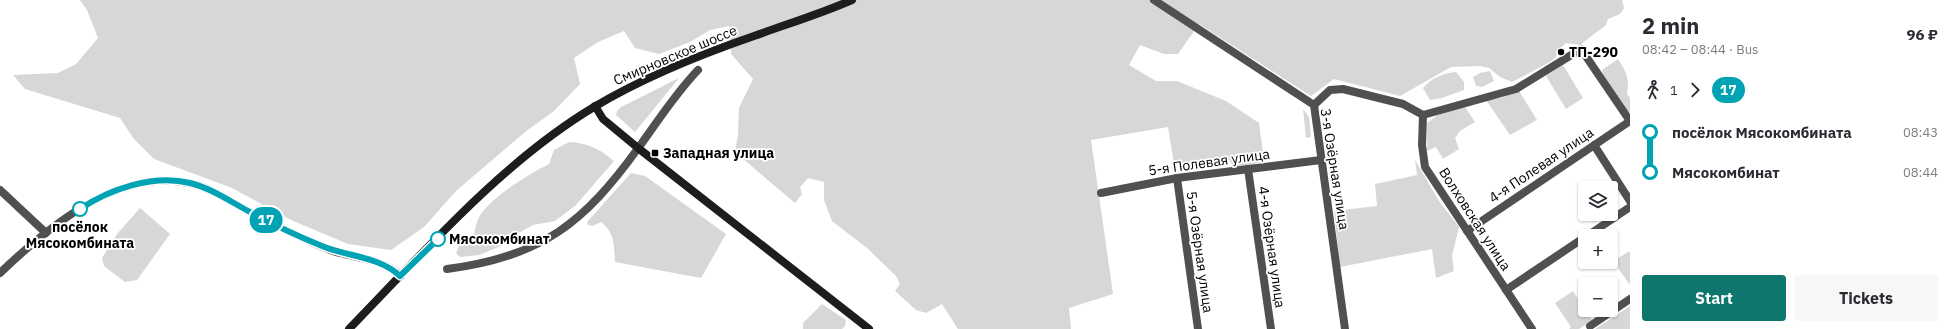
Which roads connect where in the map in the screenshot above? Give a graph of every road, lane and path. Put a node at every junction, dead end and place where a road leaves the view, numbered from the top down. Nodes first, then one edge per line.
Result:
1 (852, 0) edge
2 (1154, 0) edge
3 (698, 70) dead end
4 (1314, 105) junction
5 (595, 106) junction
6 (1423, 115) junction
7 (1630, 121) edge
8 (1594, 145) junction
9 (638, 148) junction
10 (1321, 160) junction
11 (1248, 170) junction
12 (1177, 178) junction
13 (0, 190) edge
14 (1101, 193) dead end
15 (1630, 201) edge
16 (1630, 207) edge
17 (1598, 229) edge
18 (1467, 231) junction
19 (46, 233) junction
20 (1578, 242) edge
21 (447, 269) dead end
22 (0, 273) edge
23 (400, 276) junction
24 (1506, 290) junction
25 (1630, 299) edge
26 (1590, 326) dead end
27 (349, 329) edge
28 (869, 329) edge
29 (1198, 329) edge
30 (1271, 329) edge
31 (1345, 329) edge
32 (1532, 329) edge

1 - 5 main road, Смирновское шоссе
2 - 4 street, 3-я Озёрная улица
3 - 9 street, Смирновское шоссе
4 - 6 street
4 - 10 street, 3-я Озёрная улица
5 - 9 main road
5 - 23 main road, Смирновское шоссе
6 - 7 street
6 - 18 street, Волховская улица
7 - 8 street, 4-я Полевая улица
8 - 15 street
8 - 18 street, 4-я Полевая улица
9 - 21 street, Смирновское шоссе
9 - 28 main road
10 - 11 street, 5-я Полевая улица
10 - 31 street, 3-я Озёрная улица
11 - 12 street, 5-я Полевая улица
11 - 30 street, 4-я Озёрная улица
12 - 14 street, 5-я Полевая улица
12 - 29 street, 5-я Озёрная улица
13 - 19 street
16 - 17 street
18 - 24 street, Волховская улица
19 - 22 street
19 - 23 street
20 - 24 street
23 - 27 main road, Смирновское шоссе
24 - 32 street, Волховская улица
25 - 26 street

